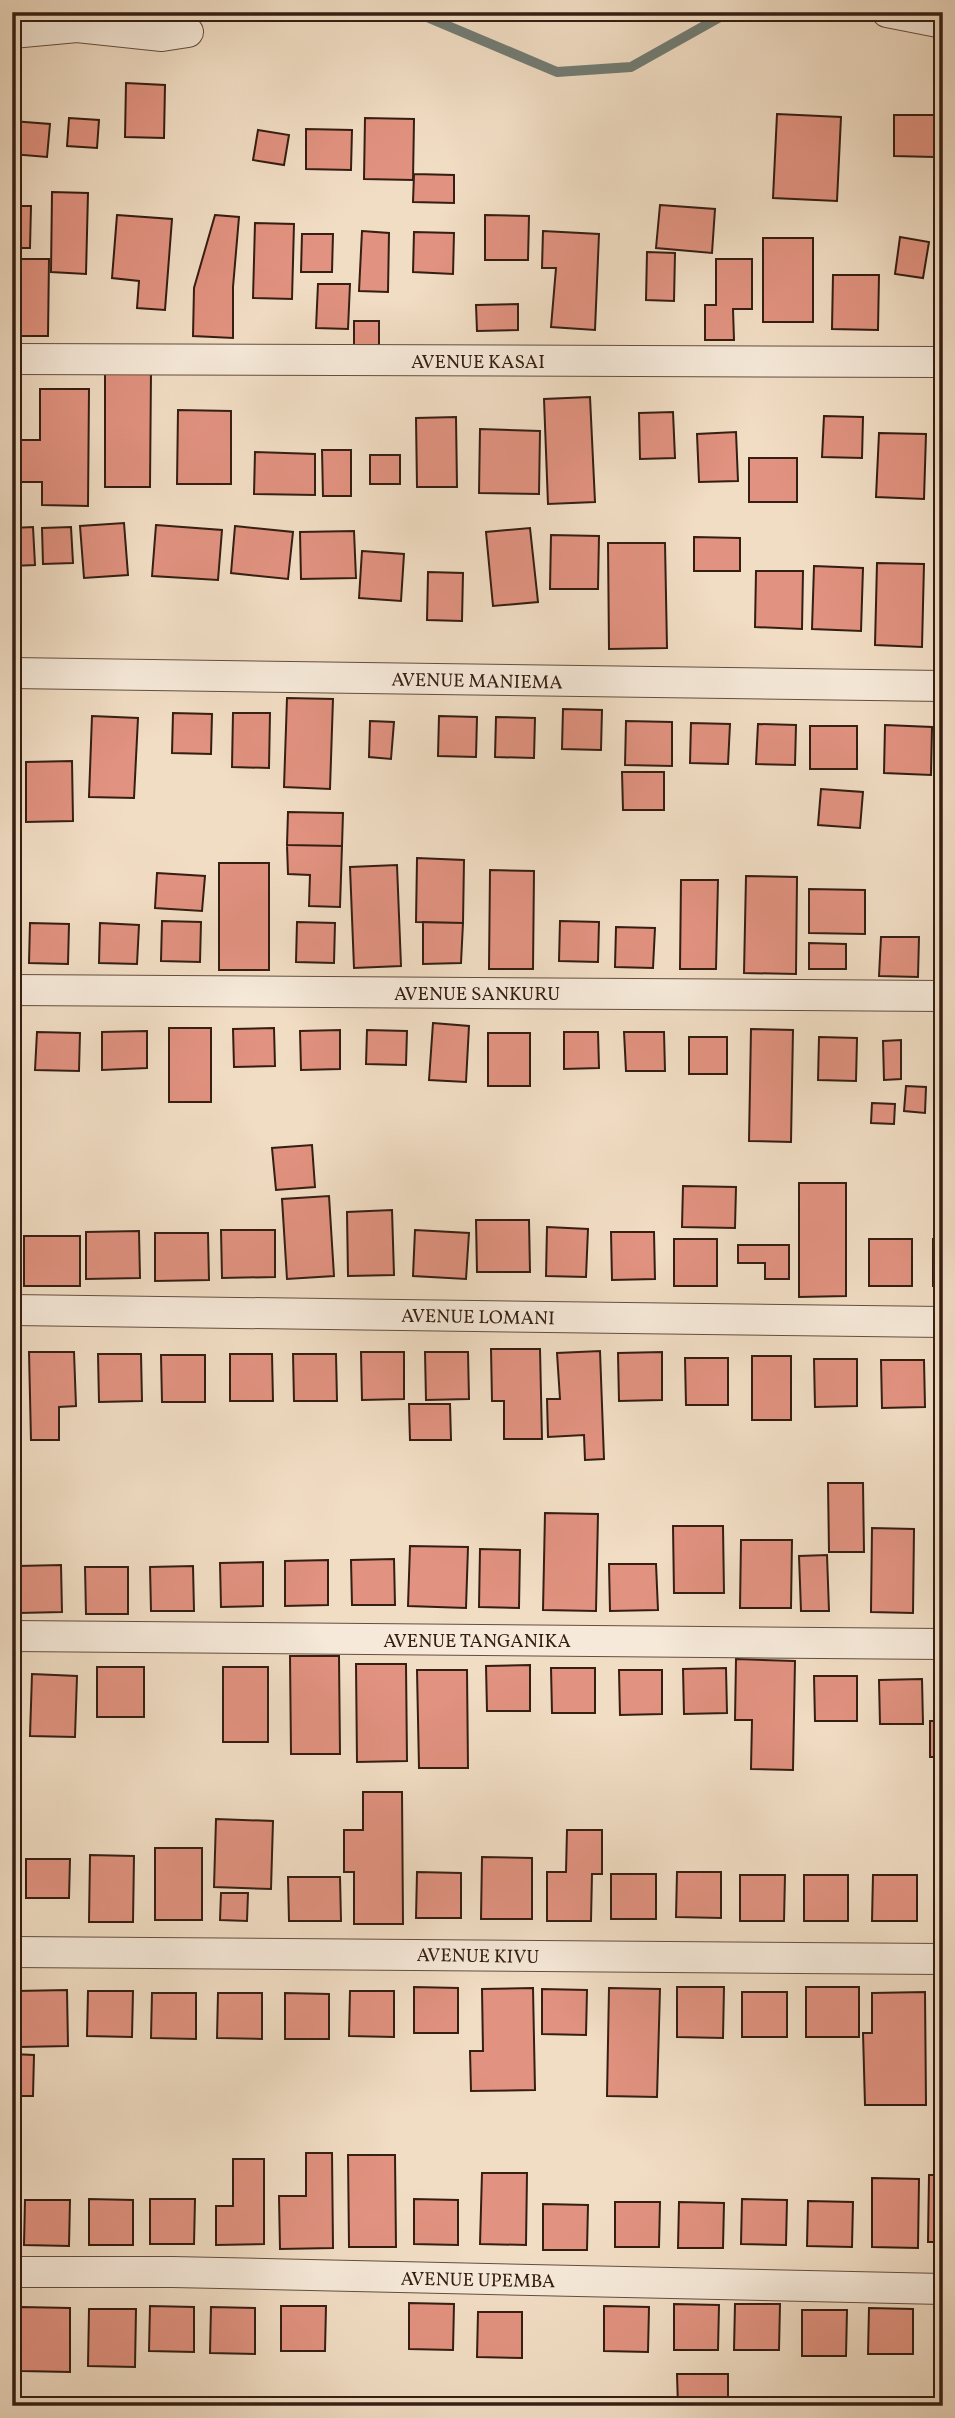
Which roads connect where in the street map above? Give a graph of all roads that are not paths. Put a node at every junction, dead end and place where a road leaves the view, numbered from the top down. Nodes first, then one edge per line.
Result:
1 (887, 12) edge
2 (943, 23) edge
3 (188, 32) dead end
4 (12, 33) edge
5 (12, 359) edge
6 (943, 362) edge
7 (12, 673) edge
8 (943, 686) edge
9 (12, 990) edge
10 (943, 996) edge
11 (12, 1310) edge
12 (943, 1322) edge
13 (12, 1636) edge
14 (943, 1644) edge
15 (12, 1952) edge
16 (943, 1959) edge
17 (12, 2272) edge
18 (943, 2290) edge

1 - 2 street
3 - 4 street
5 - 6 street, AVENUE KASAI
7 - 8 street, AVENUE MANIEMA
9 - 10 street, AVENUE SANKURU
11 - 12 street, AVENUE LOMANI
13 - 14 street, AVENUE TANGANIKA
15 - 16 street, AVENUE KIVU
17 - 18 street, AVENUE UPEMBA

